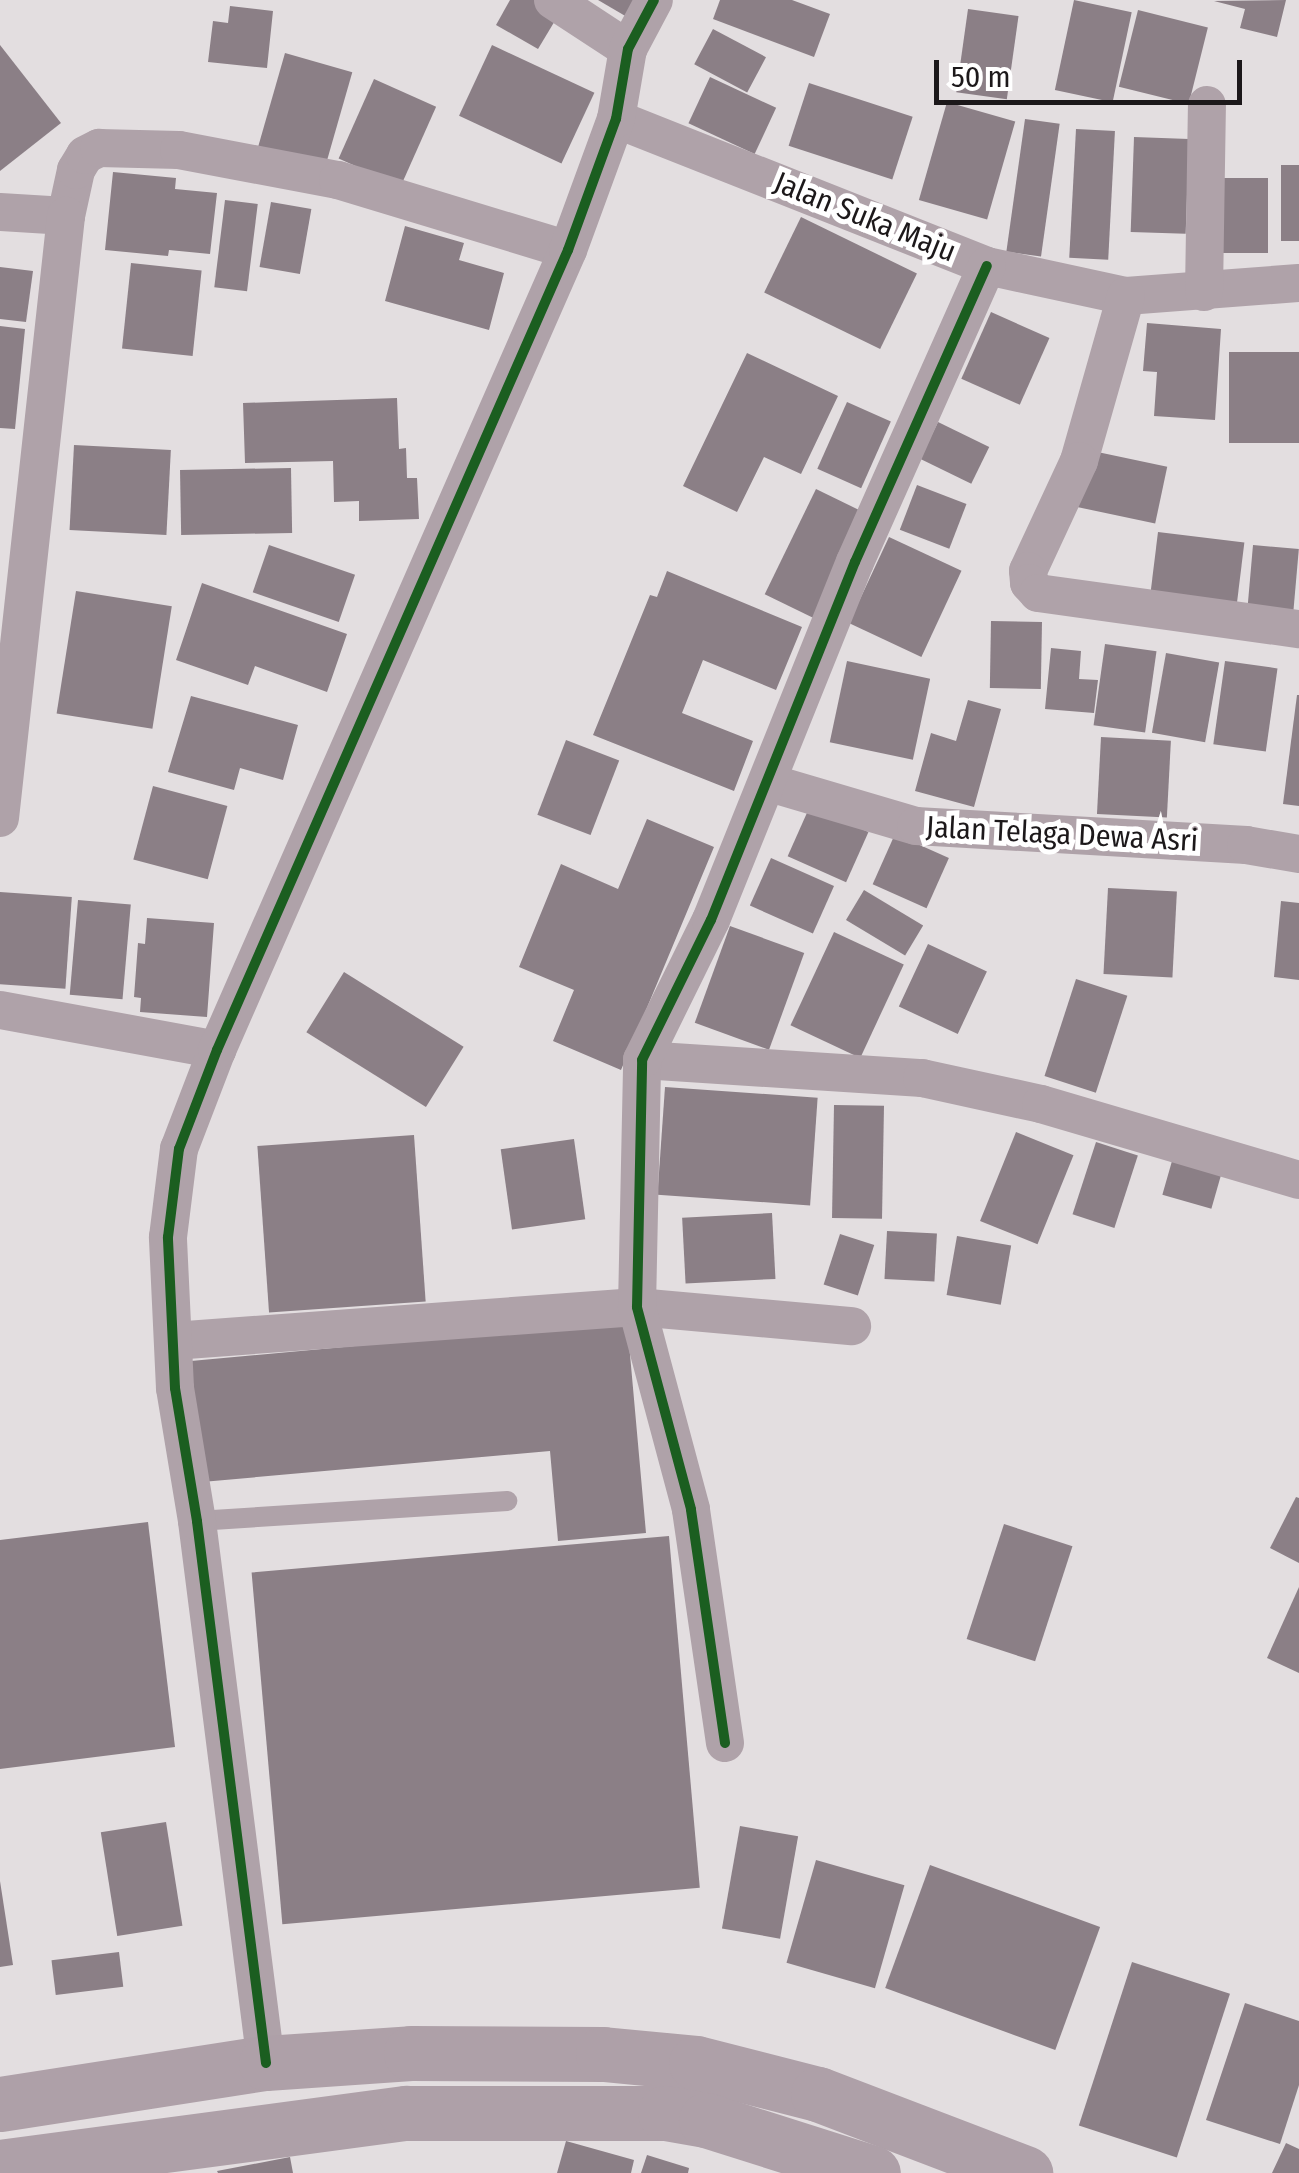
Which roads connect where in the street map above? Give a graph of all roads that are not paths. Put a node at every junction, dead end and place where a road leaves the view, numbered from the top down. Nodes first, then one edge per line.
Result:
1 (553, 0) edge
2 (654, 0) edge
3 (628, 49) junction
4 (1207, 105) dead end
5 (616, 119) junction
6 (0, 212) edge
7 (66, 216) junction
8 (568, 250) junction
9 (987, 266) junction
10 (1299, 283) edge
11 (1204, 292) junction
12 (1126, 296) junction
13 (1299, 629) edge
14 (770, 783) junction
15 (0, 818) edge
16 (1299, 854) edge
17 (0, 1010) edge
18 (217, 1050) junction
19 (642, 1060) junction
20 (1299, 1180) edge
21 (637, 1306) junction
22 (852, 1326) dead end
23 (173, 1342) junction
24 (507, 1500) dead end
25 (197, 1521) junction
26 (726, 1742) dead end
27 (266, 2063) junction
28 (0, 2104) edge
29 (926, 2155) edge
30 (168, 2159) edge
31 (0, 2168) edge
32 (996, 2168) edge
33 (873, 2173) edge

1 - 3 street
2 - 3 street
3 - 5 street
4 - 11 street
5 - 8 street
5 - 9 street, Jalan Suka Maju
6 - 7 street
7 - 8 street
7 - 15 street
8 - 18 street
9 - 12 street, Jalan Suka Maju
9 - 14 street
10 - 11 street, Jalan Suka Maju
11 - 12 street, Jalan Suka Maju
12 - 13 street
14 - 16 street, Jalan Telaga Dewa Asri
14 - 19 street
17 - 18 street
18 - 23 street
19 - 20 street
19 - 21 street
21 - 22 street
21 - 23 street
21 - 26 street
23 - 25 street
24 - 25 lane
25 - 27 street
27 - 28 highway
27 - 29 highway
29 - 32 highway
30 - 31 highway
30 - 33 highway

